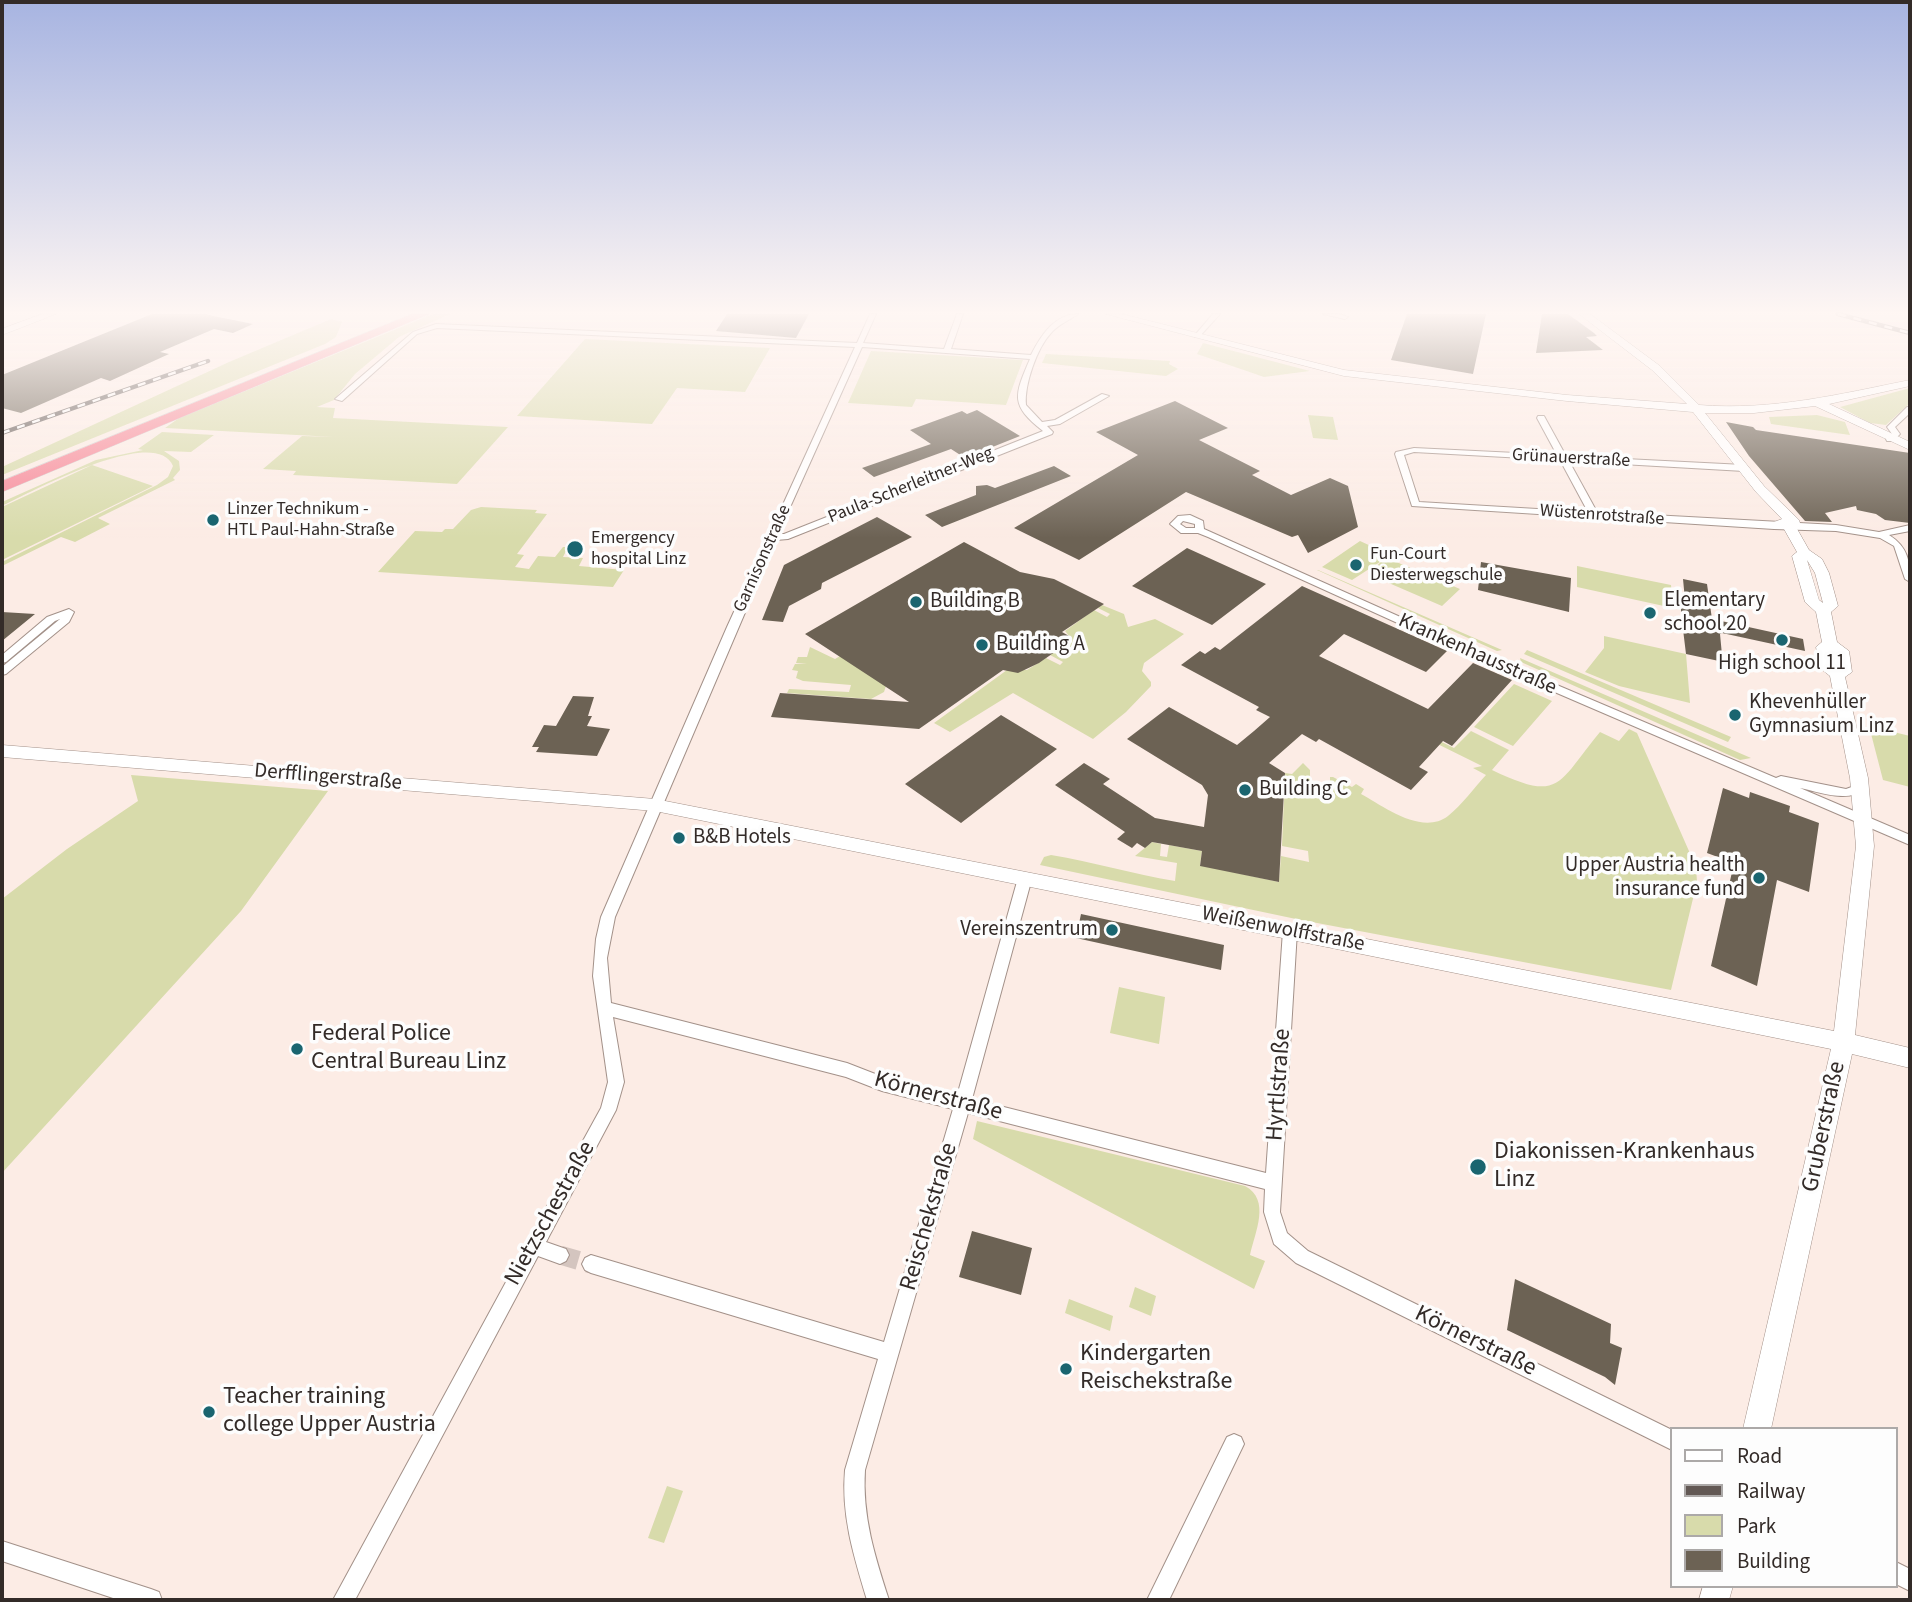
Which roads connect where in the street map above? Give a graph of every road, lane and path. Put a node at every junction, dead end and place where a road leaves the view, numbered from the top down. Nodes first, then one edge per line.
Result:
1 (225, 389) edge
2 (241, 389) edge
3 (350, 389) edge
4 (839, 389) edge
5 (1024, 389) edge
6 (1482, 389) edge
7 (1677, 389) edge
8 (1883, 389) edge
9 (1105, 396) dead end
10 (339, 398) dead end
11 (1817, 403) junction
12 (1697, 408) junction
13 (1910, 409) edge
14 (1541, 418) dead end
15 (1041, 425) junction
16 (1892, 433) junction
17 (1910, 446) edge
18 (1562, 458) junction
19 (1744, 468) junction
20 (2, 479) edge
21 (2, 487) edge
22 (1415, 504) joint
23 (1594, 515) junction
24 (1788, 526) junction
25 (1910, 528) edge
26 (1199, 530) dead end
27 (1882, 535) junction
28 (773, 537) junction
29 (1910, 579) edge
30 (2, 660) edge
31 (2, 672) edge
32 (2, 751) edge
33 (1757, 775) junction
34 (1860, 788) junction
35 (655, 804) junction
36 (1863, 822) junction
37 (1910, 840) edge
38 (1025, 878) junction
39 (1290, 931) junction
40 (604, 1008) junction
41 (1843, 1042) junction
42 (1910, 1058) edge
43 (962, 1105) junction
44 (1273, 1183) junction
45 (1280, 1238) joint
46 (533, 1246) junction
47 (560, 1255) tunnel mouth
48 (591, 1264) tunnel mouth
49 (890, 1353) junction
50 (1757, 1427) edge
51 (1671, 1440) edge
52 (1234, 1444) dead end
53 (2, 1552) edge
54 (151, 1600) edge
55 (344, 1600) edge
56 (878, 1600) edge
57 (1158, 1600) edge

1 - 20 highway
2 - 21 highway
3 - 10 street
4 - 28 street, Garnisonstraße
5 - 15 street
6 - 12 main road
7 - 12 main road
8 - 11 main road
9 - 15 street
11 - 12 main road
11 - 16 main road
12 - 19 main road
13 - 16 street
14 - 18 street
15 - 28 street, Paula-Scherleitner-Weg
16 - 17 main road
18 - 19 street, Grünauerstraße
18 - 22 street, Grünauerstraße
18 - 23 street
19 - 24 main road
22 - 23 street, Wüstenrotstraße
23 - 24 street, Wüstenrotstraße
24 - 27 street
24 - 34 main road, Gruberstraße
25 - 27 street
26 - 33 street, Krankenhausstraße
27 - 29 street
28 - 35 street, Garnisonstraße
30 - 31 street
32 - 35 main road, Derfflingerstraße
33 - 34 street, Krankenhausstraße
33 - 36 street, Krankenhausstraße
34 - 36 main road, Gruberstraße
35 - 38 main road, Weißenwolffstraße
35 - 40 street, Nietzschestraße
36 - 37 street, Krankenhausstraße
36 - 41 main road, Gruberstraße
38 - 39 main road, Weißenwolffstraße
38 - 43 street, Reischekstraße
39 - 41 main road, Weißenwolffstraße
39 - 44 street, Hyrtlstraße
40 - 43 street, Körnerstraße
40 - 46 street, Nietzschestraße
41 - 42 main road, Weißenwolffstraße
41 - 50 main road, Gruberstraße
43 - 44 street, Körnerstraße
43 - 49 street, Reischekstraße
44 - 45 street, Hyrtlstraße
45 - 51 street, Körnerstraße
46 - 47 street
46 - 55 street, Nietzschestraße
48 - 49 street
49 - 56 street, Reischekstraße
52 - 57 street
53 - 54 street

